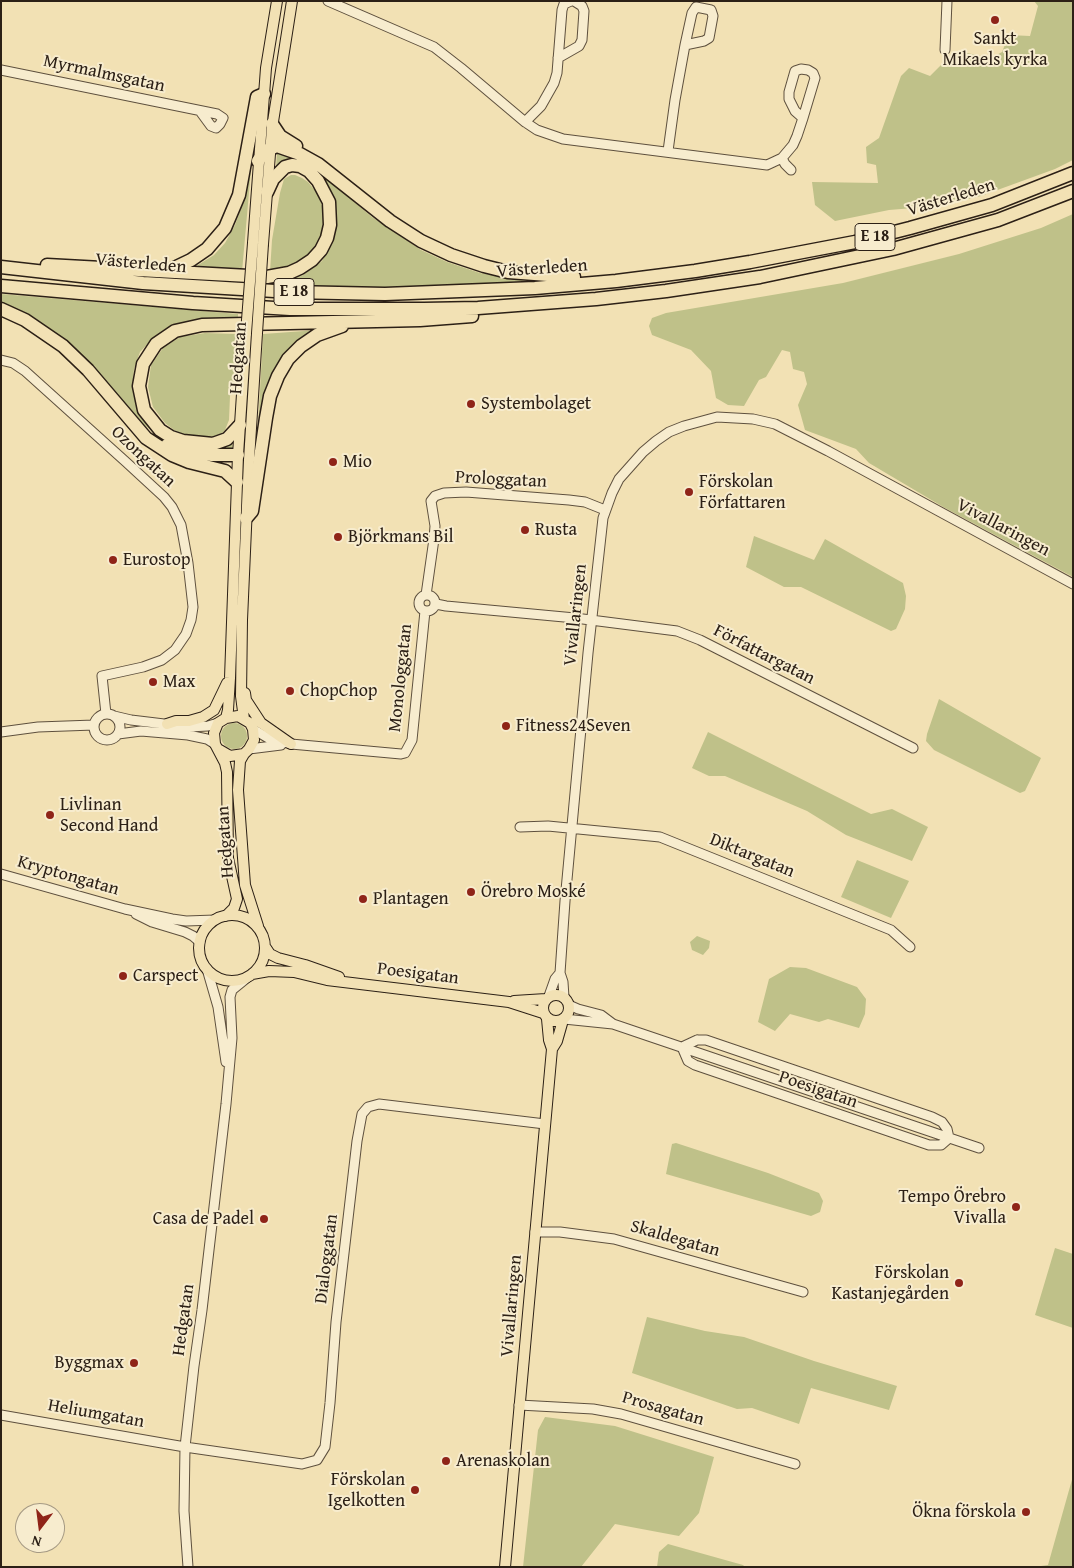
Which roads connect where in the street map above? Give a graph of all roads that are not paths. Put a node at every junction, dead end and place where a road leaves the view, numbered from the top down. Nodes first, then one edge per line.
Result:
1 (277, 1) edge
2 (292, 1) edge
3 (328, 1) edge
4 (573, 1) edge
5 (947, 1) edge
6 (685, 45) dead end
7 (945, 50) dead end
8 (558, 58) junction
9 (1, 70) edge
10 (264, 94) junction
11 (200, 111) dead end
12 (803, 118) junction
13 (525, 122) junction
14 (272, 126) junction
15 (270, 149) junction
16 (668, 152) junction
17 (300, 154) junction
18 (782, 158) junction
19 (258, 160) junction
20 (791, 170) dead end
21 (1073, 174) edge
22 (1073, 191) edge
23 (267, 192) junction
24 (258, 244) junction
25 (1, 262) edge
26 (1, 267) edge
27 (166, 272) junction
28 (588, 283) junction
29 (1, 286) edge
30 (546, 302) junction
31 (1, 309) edge
32 (354, 322) junction
33 (251, 333) junction
34 (1, 360) edge
35 (240, 425) junction
36 (156, 445) junction
37 (244, 455) junction
38 (237, 482) junction
39 (605, 510) junction
40 (246, 518) junction
41 (1073, 584) edge
42 (426, 595) junction
43 (436, 604) junction
44 (425, 611) junction
45 (592, 621) junction
46 (230, 678) junction
47 (242, 680) junction
48 (110, 715) junction
49 (244, 719) junction
50 (222, 720) junction
51 (167, 724) junction
52 (94, 726) junction
53 (253, 729) junction
54 (1, 732) edge
55 (118, 734) junction
56 (291, 744) junction
57 (217, 746) junction
58 (913, 748) dead end
59 (246, 752) junction
60 (520, 828) dead end
61 (572, 829) junction
62 (1, 874) edge
63 (125, 909) junction
64 (226, 916) junction
65 (215, 920) junction
66 (258, 927) junction
67 (200, 942) junction
68 (910, 947) dead end
69 (266, 948) junction
70 (207, 969) junction
71 (560, 973) junction
72 (250, 976) junction
73 (352, 982) junction
74 (547, 998) junction
75 (566, 1001) junction
76 (509, 1002) junction
77 (545, 1016) junction
78 (564, 1019) junction
79 (613, 1024) junction
80 (682, 1048) junction
81 (552, 1049) junction
82 (228, 1078) junction
83 (545, 1124) junction
84 (949, 1138) junction
85 (979, 1148) dead end
86 (535, 1232) junction
87 (802, 1292) dead end
88 (519, 1405) junction
89 (1, 1414) edge
90 (185, 1447) junction
91 (795, 1464) dead end
92 (188, 1567) edge
93 (504, 1567) edge

1 - 10 main road, Hedgatan
2 - 14 main road, Hedgatan
3 - 13 street
4 - 8 street
4 - 8 street
5 - 7 street
6 - 16 street
8 - 13 street
9 - 11 street, Myrmalmsgatan
10 - 19 main road, Hedgatan
10 - 27 highway
12 - 12 street
12 - 18 street
13 - 16 street
14 - 15 main road, Hedgatan
14 - 17 highway, E 18
15 - 17 highway, E 18
15 - 19 highway
15 - 23 main road, Hedgatan
16 - 18 street
17 - 28 highway, E 18
18 - 20 street
19 - 24 main road, Hedgatan
21 - 28 highway, Västerleden / E 18
22 - 30 highway, Västerleden / E 18
23 - 24 main road, Hedgatan
23 - 27 highway, E 18
24 - 33 main road, Hedgatan, bridge
25 - 27 highway, E 18
26 - 28 highway, Västerleden / E 18
29 - 30 highway, Västerleden / E 18
30 - 32 highway, E 18
31 - 36 highway
32 - 35 highway, E 18
32 - 40 highway, E 18
33 - 35 main road, Hedgatan
33 - 37 main road, Hedgatan
34 - 48 street, Ozongatan
35 - 37 main road, Hedgatan
36 - 37 highway
36 - 38 highway
37 - 38 main road, Hedgatan
37 - 40 main road, Hedgatan
38 - 46 main road, Hedgatan
39 - 41 street, Vivallaringen
39 - 42 street, Prologgatan
39 - 45 street, Vivallaringen
40 - 47 main road, Hedgatan
42 - 43 street
42 - 44 street
43 - 44 street
43 - 45 street
44 - 56 street, Monologgatan
45 - 58 street, Författargatan
45 - 61 street, Vivallaringen
46 - 50 main road, Hedgatan
46 - 51 main road
47 - 49 main road, Hedgatan
47 - 56 main road
48 - 51 street
48 - 52 street
48 - 55 street
49 - 50 main road
49 - 53 main road
50 - 51 street
50 - 57 main road
52 - 54 street
52 - 55 street
53 - 56 street, Monologgatan
53 - 59 main road
55 - 57 street
56 - 59 street, Monologgatan
57 - 59 main road
57 - 64 main road, Hedgatan
59 - 66 main road, Hedgatan
60 - 61 street, Diktargatan
61 - 68 street, Diktargatan
61 - 71 street, Vivallaringen
62 - 63 street, Kryptongatan
63 - 65 street, Kryptongatan
63 - 67 street, Kryptongatan
64 - 65 main road
64 - 66 main road
65 - 67 main road
66 - 69 main road
67 - 70 main road
69 - 72 main road
69 - 73 main road, Poesigatan
70 - 72 main road
70 - 82 street, Hedgatan
71 - 74 street, Vivallaringen
71 - 75 street, Vivallaringen
72 - 73 main road, Poesigatan
72 - 82 street, Hedgatan
73 - 76 main road, Poesigatan
74 - 75 main road
74 - 76 main road, Poesigatan
74 - 77 main road
75 - 78 main road
75 - 79 street, Poesigatan
76 - 77 main road, Poesigatan
77 - 78 main road
77 - 81 main road, Vivallaringen
78 - 79 street, Poesigatan
78 - 81 main road, Vivallaringen
79 - 80 street, Poesigatan
80 - 84 street, Poesigatan
80 - 84 street, Poesigatan
80 - 84 street, Poesigatan
81 - 83 main road, Vivallaringen
82 - 90 street, Hedgatan
83 - 86 main road, Vivallaringen
83 - 90 street, Dialoggatan
84 - 85 street, Poesigatan
86 - 87 street, Skaldegatan
86 - 88 main road, Vivallaringen
88 - 91 street, Prosagatan
88 - 93 main road, Vivallaringen
89 - 90 street, Heliumgatan
90 - 92 street, Hedgatan

